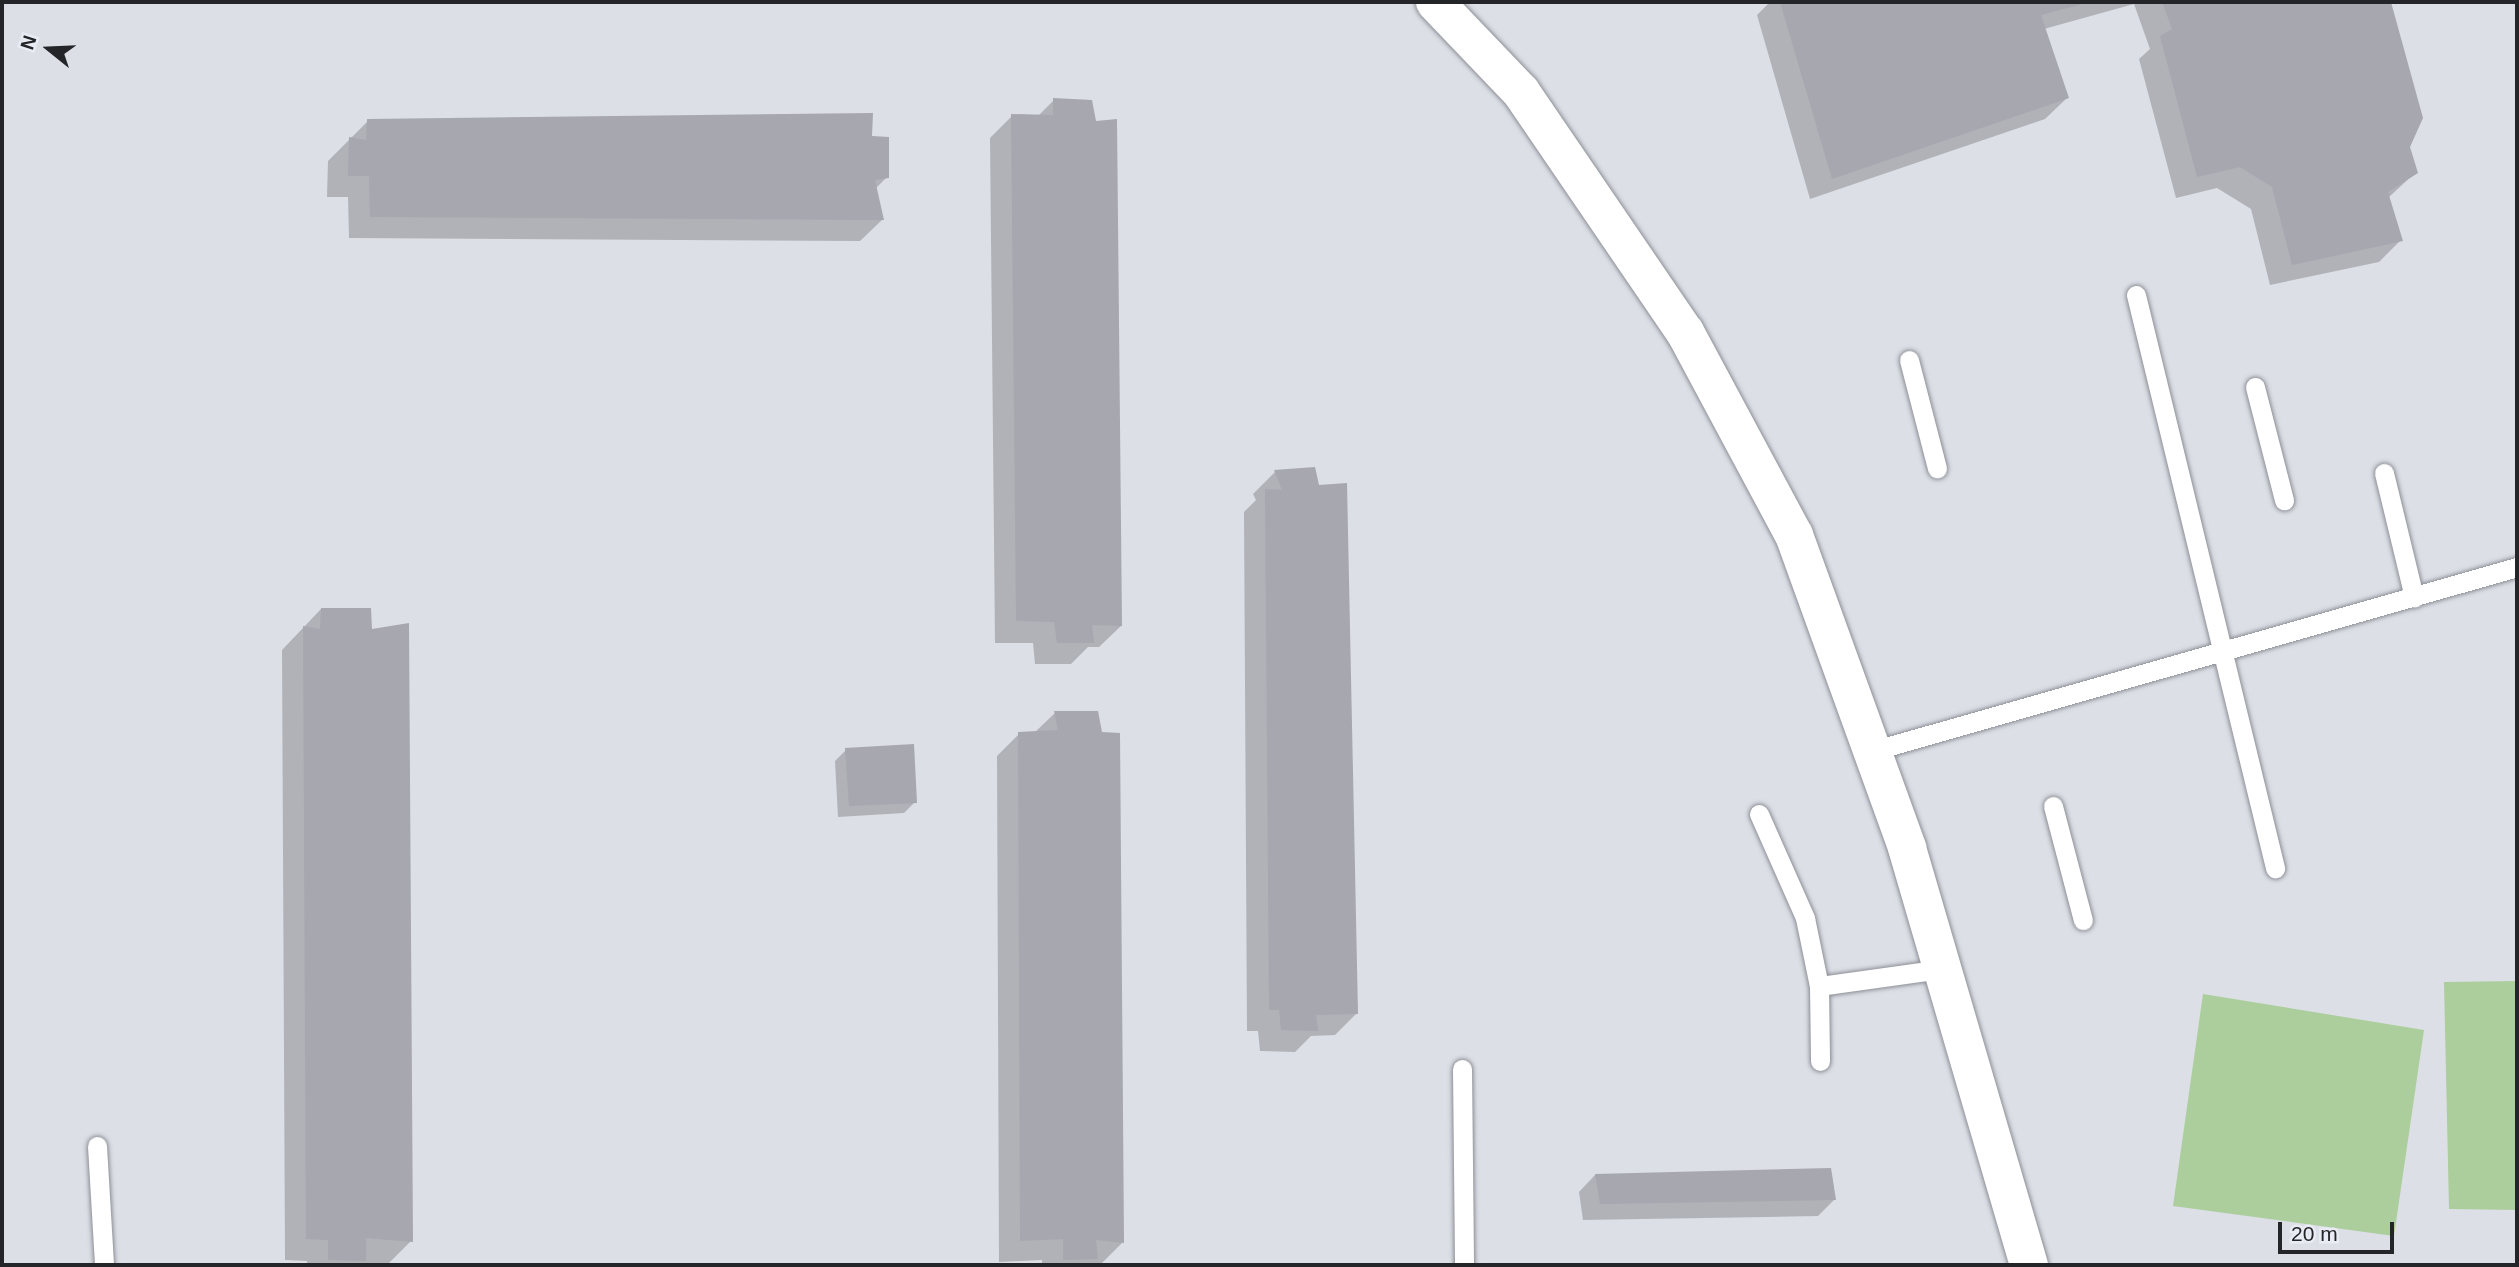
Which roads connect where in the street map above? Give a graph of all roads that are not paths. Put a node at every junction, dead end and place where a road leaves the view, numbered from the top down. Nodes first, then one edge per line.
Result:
1 (1435, 2) edge
2 (2136, 295) dead end
3 (1909, 360) dead end
4 (2255, 387) dead end
5 (1937, 468) dead end
6 (2384, 473) dead end
7 (2284, 500) dead end
8 (2517, 567) edge
9 (2414, 597) junction
10 (2221, 652) junction
11 (1872, 751) junction
12 (2053, 806) dead end
13 (1759, 814) dead end
14 (2275, 868) dead end
15 (2083, 920) dead end
16 (1942, 969) junction
17 (1819, 986) junction
18 (1820, 1061) dead end
19 (1462, 1069) dead end
20 (97, 1146) dead end
21 (104, 1265) edge
22 (1464, 1265) edge
23 (2029, 1265) edge

1 - 11 street
2 - 10 lane
3 - 5 lane
4 - 7 lane
6 - 9 lane
8 - 9 lane
9 - 10 lane
10 - 11 lane
10 - 14 lane
11 - 16 street
12 - 15 lane
13 - 17 lane
16 - 17 lane
16 - 23 street
17 - 18 lane
19 - 22 lane
20 - 21 lane

